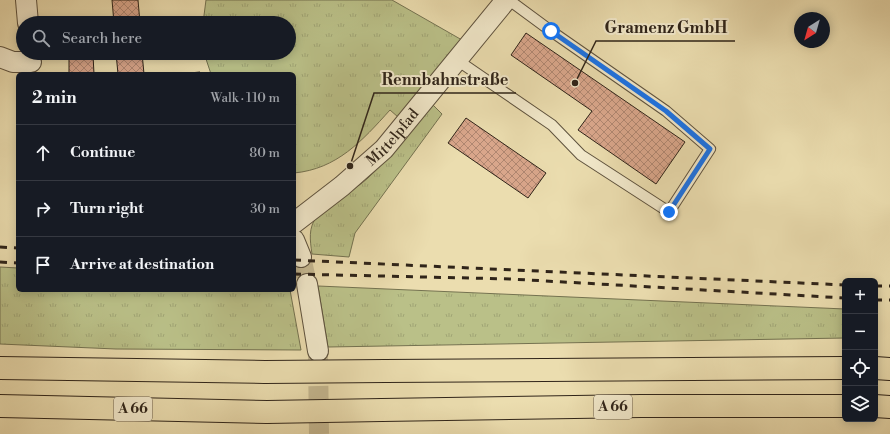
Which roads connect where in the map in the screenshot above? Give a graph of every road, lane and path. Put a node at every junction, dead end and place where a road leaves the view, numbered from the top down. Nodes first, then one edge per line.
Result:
1 (26, 0) edge
2 (508, 0) edge
3 (27, 16) edge
4 (0, 56) edge
5 (457, 60) junction
6 (31, 63) edge
7 (296, 221) edge
8 (307, 284) tunnel mouth
9 (318, 351) tunnel mouth
10 (0, 368) edge
11 (842, 368) edge
12 (878, 368) edge
13 (890, 368) edge
14 (0, 406) edge
15 (842, 406) edge

1 - 3 street
2 - 5 street, Mittelpfad
2 - 5 lane
4 - 6 street
5 - 7 street, Mittelpfad
8 - 9 street
10 - 11 highway, bridge
12 - 13 highway
14 - 15 highway, A 66, bridge

